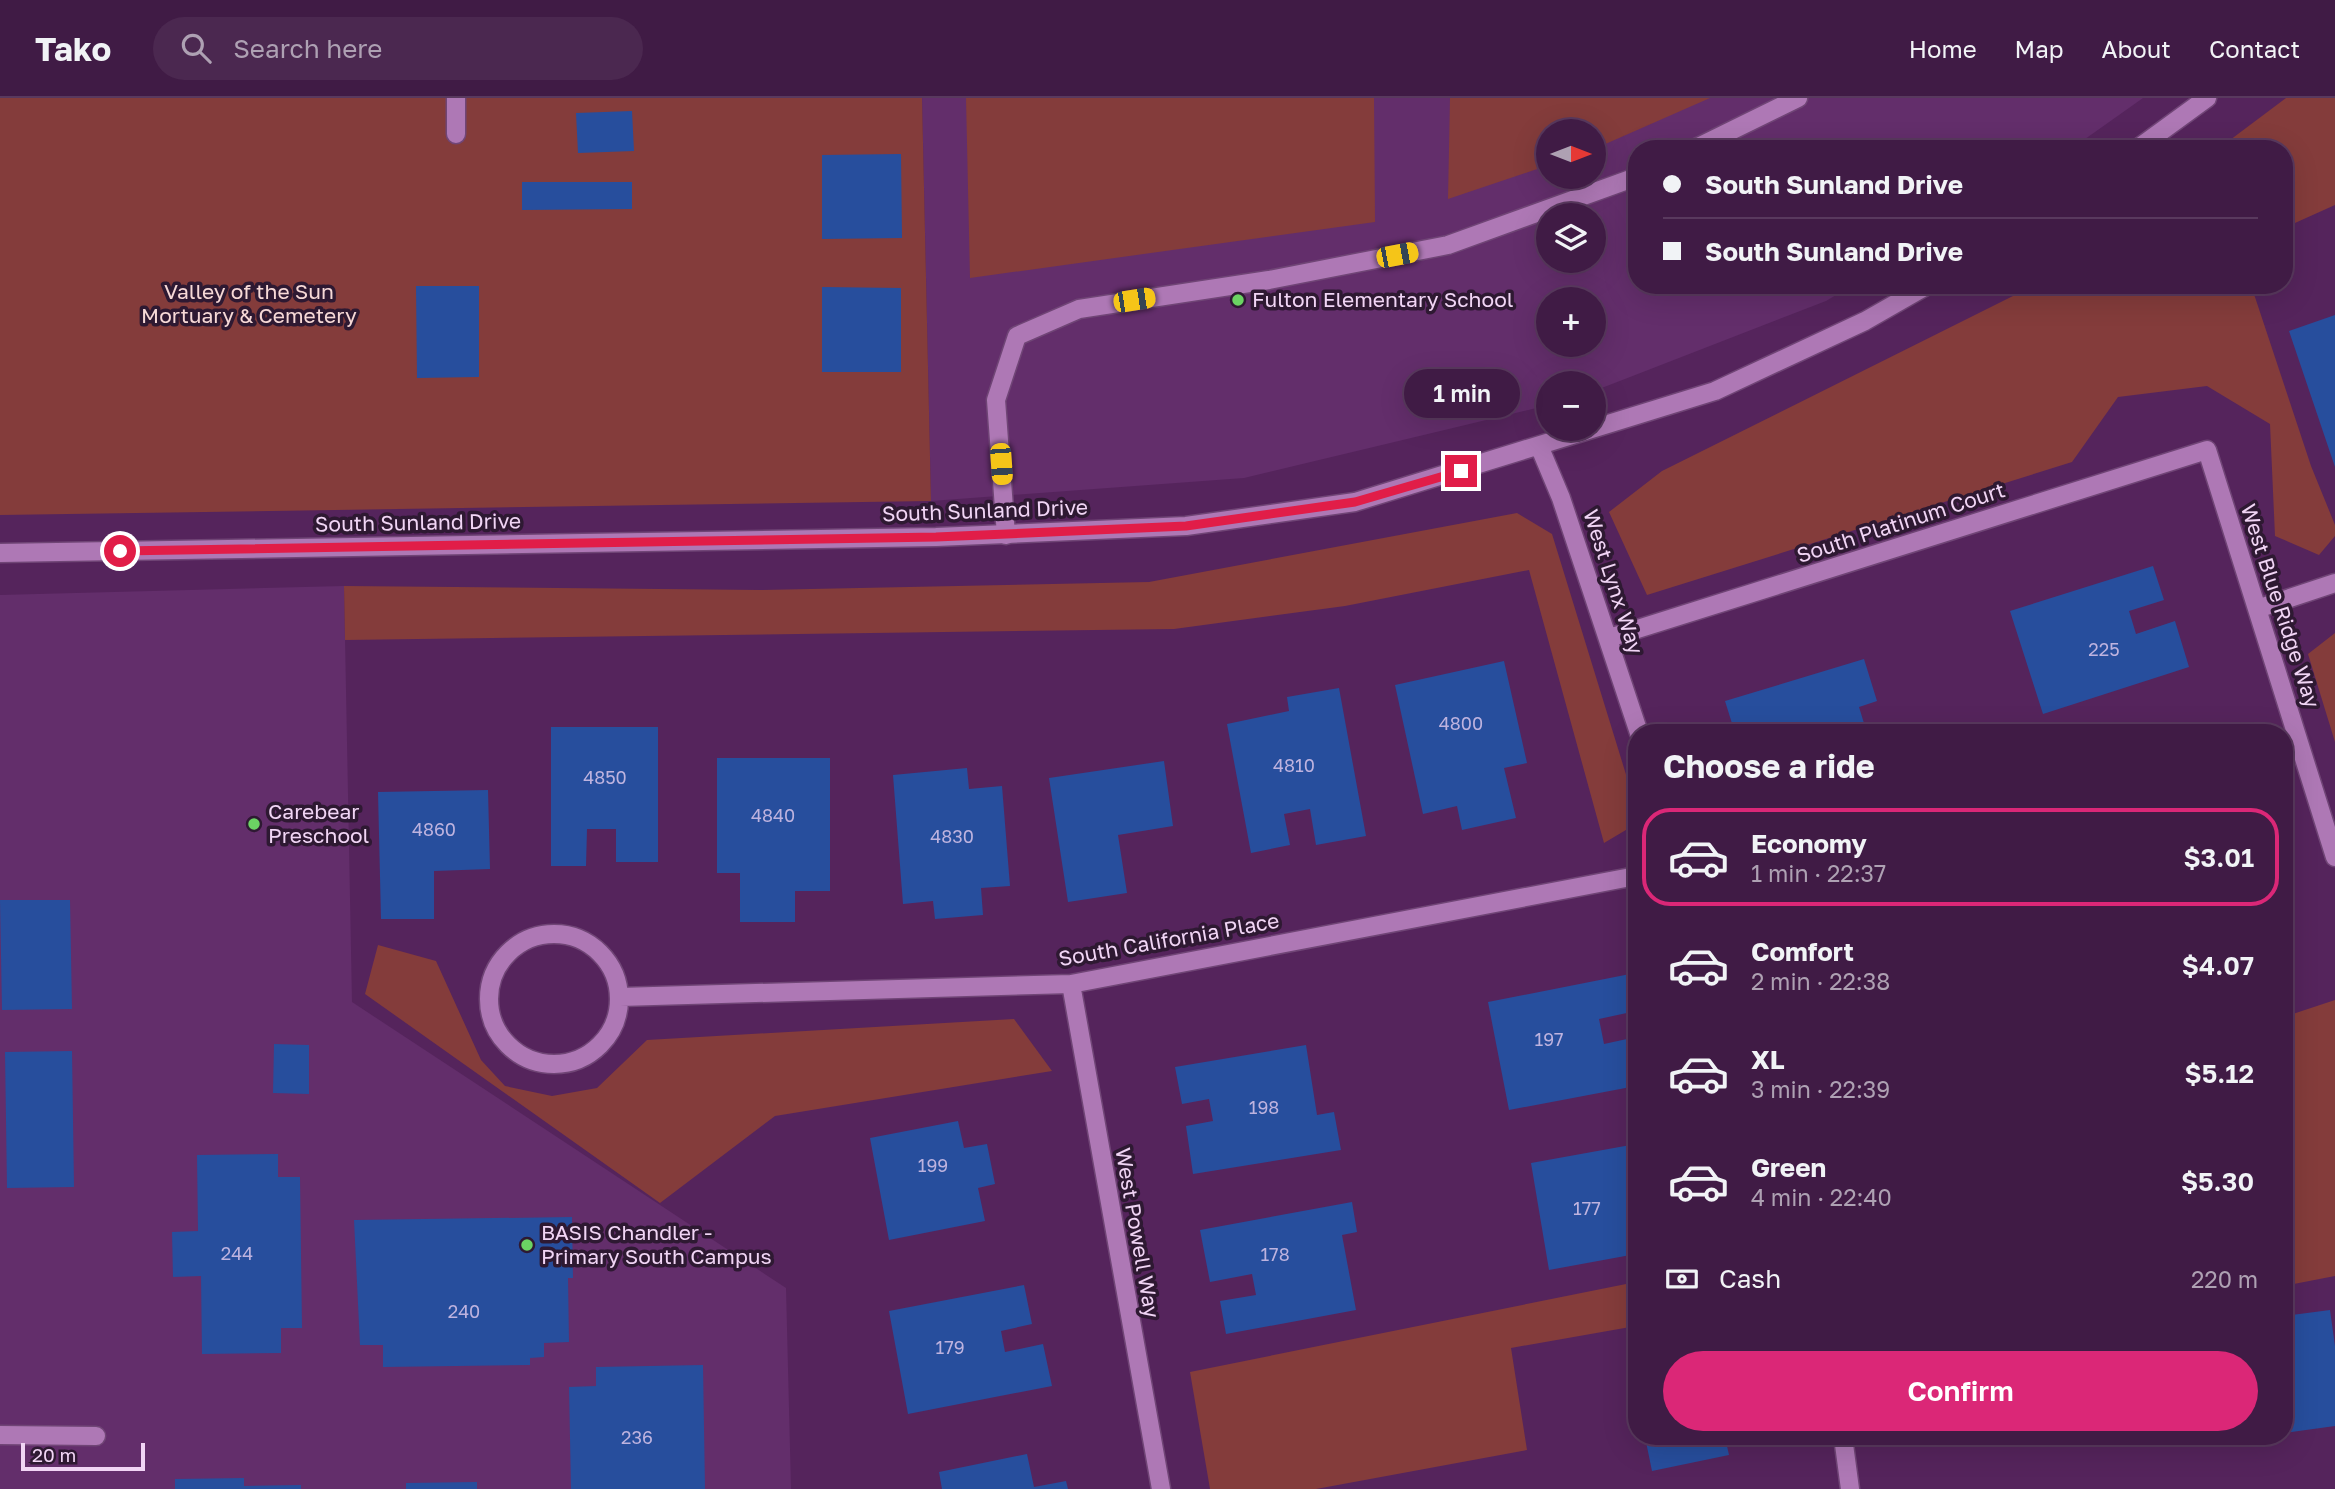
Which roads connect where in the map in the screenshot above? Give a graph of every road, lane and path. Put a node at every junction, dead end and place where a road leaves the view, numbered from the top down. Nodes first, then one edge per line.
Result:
1 (456, 98) edge
2 (1798, 98) edge
3 (2207, 98) edge
4 (456, 134) dead end
5 (1712, 140) edge
6 (2149, 140) edge
7 (1628, 180) edge
8 (1912, 294) edge
9 (1540, 448) junction
10 (2207, 450) joint
11 (1006, 535) junction
12 (0, 553) edge
13 (2335, 583) edge
14 (2257, 609) junction
15 (1609, 638) junction
16 (1636, 724) edge
17 (2335, 857) edge
18 (1628, 878) edge
19 (1071, 984) junction
20 (620, 997) junction
21 (0, 1435) edge
22 (96, 1436) dead end
23 (1844, 1445) edge
24 (1161, 1489) edge
25 (1850, 1489) edge

1 - 4 street
2 - 5 street
3 - 6 street
7 - 11 street
8 - 9 street, South Sunland Drive
9 - 11 street, South Sunland Drive
9 - 15 street, West Lynx Way
10 - 14 street, West Blue Ridge Way
10 - 15 street, South Platinum Court
11 - 12 street, South Sunland Drive
13 - 14 street
14 - 17 street, West Blue Ridge Way
15 - 16 street, West Lynx Way
18 - 19 street, South California Place
19 - 20 street, South California Place
19 - 24 street, West Powell Way
20 - 20 street
21 - 22 street
23 - 25 street

